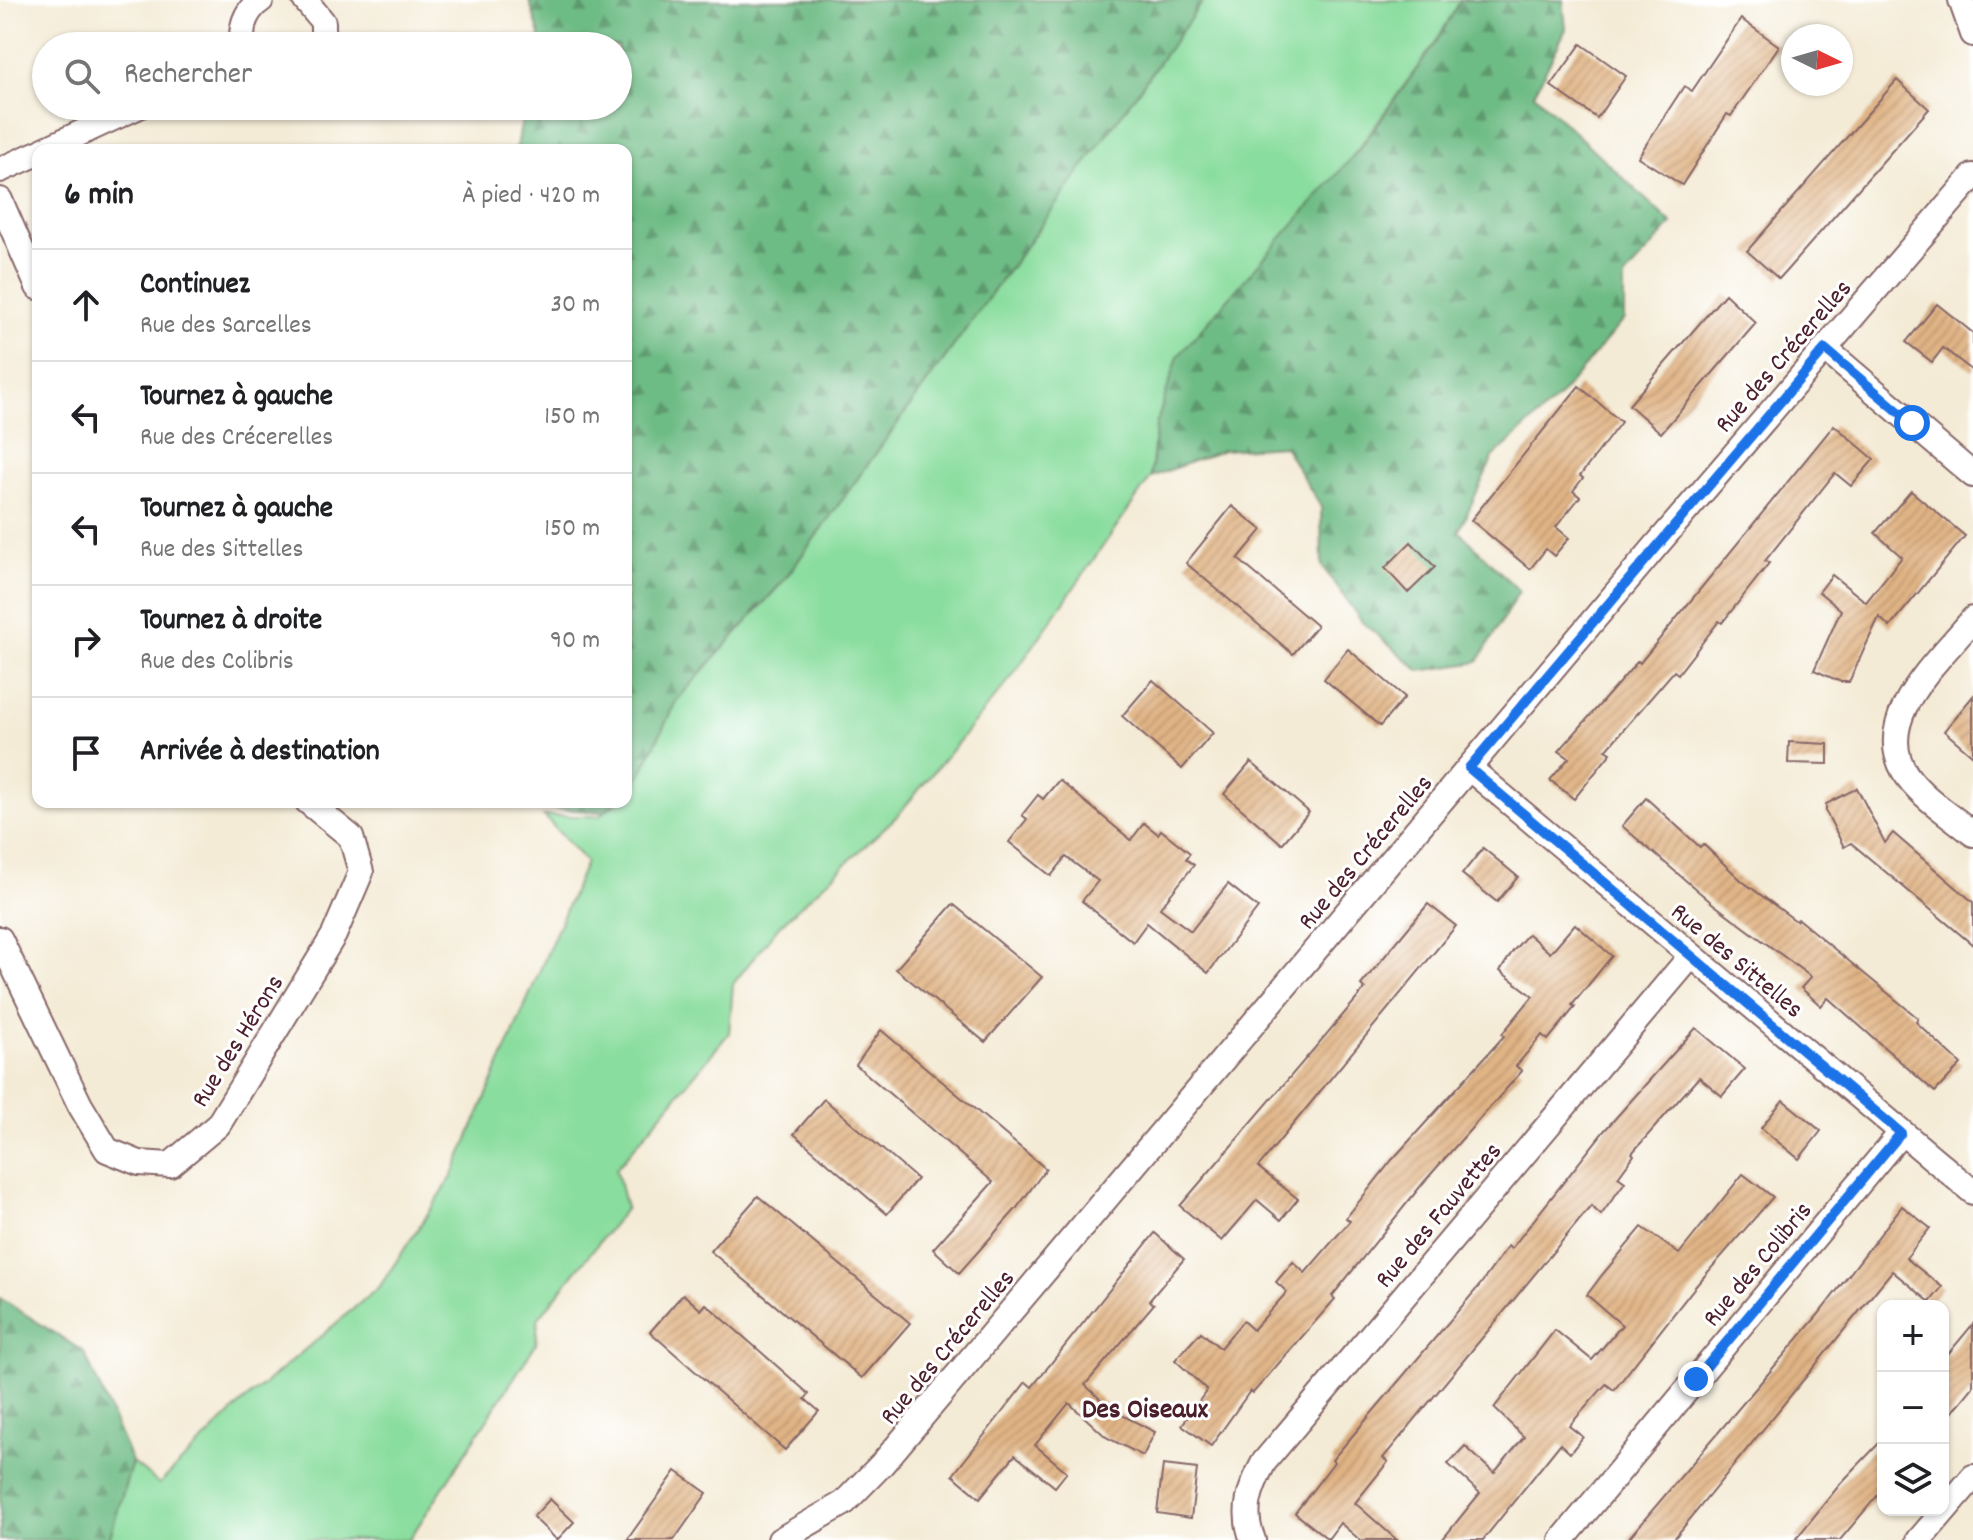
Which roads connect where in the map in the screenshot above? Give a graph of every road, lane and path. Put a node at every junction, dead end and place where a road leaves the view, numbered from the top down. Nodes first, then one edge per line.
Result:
1 (261, 0) edge
2 (305, 0) edge
3 (1961, 0) edge
4 (242, 32) edge
5 (323, 32) edge
6 (1973, 34) edge
7 (109, 120) edge
8 (57, 144) edge
9 (32, 156) edge
10 (0, 170) edge
11 (1973, 176) edge
12 (0, 200) edge
13 (32, 273) edge
14 (1825, 349) junction
15 (1973, 475) edge
16 (1973, 619) edge
17 (1469, 768) junction
18 (315, 808) edge
19 (1973, 834) edge
20 (0, 939) edge
21 (1691, 956) junction
22 (1901, 1133) junction
23 (1973, 1192) edge
24 (1973, 1477) edge
25 (1250, 1529) edge
26 (795, 1537) edge
27 (1562, 1540) edge
28 (1919, 1540) edge

1 - 4 street
2 - 5 street
3 - 6 street
7 - 8 street
9 - 10 street
11 - 14 street, Rue des Crécerelles
12 - 13 street
14 - 15 street
14 - 17 street, Rue des Crécerelles
16 - 19 street
17 - 21 street, Rue des Sittelles
17 - 26 street, Rue des Crécerelles
18 - 20 street, Rue des Hérons
21 - 22 street, Rue des Sittelles
21 - 25 street, Rue des Fauvettes
22 - 23 street, Rue des Sittelles
22 - 27 street, Rue des Colibris
24 - 28 street

